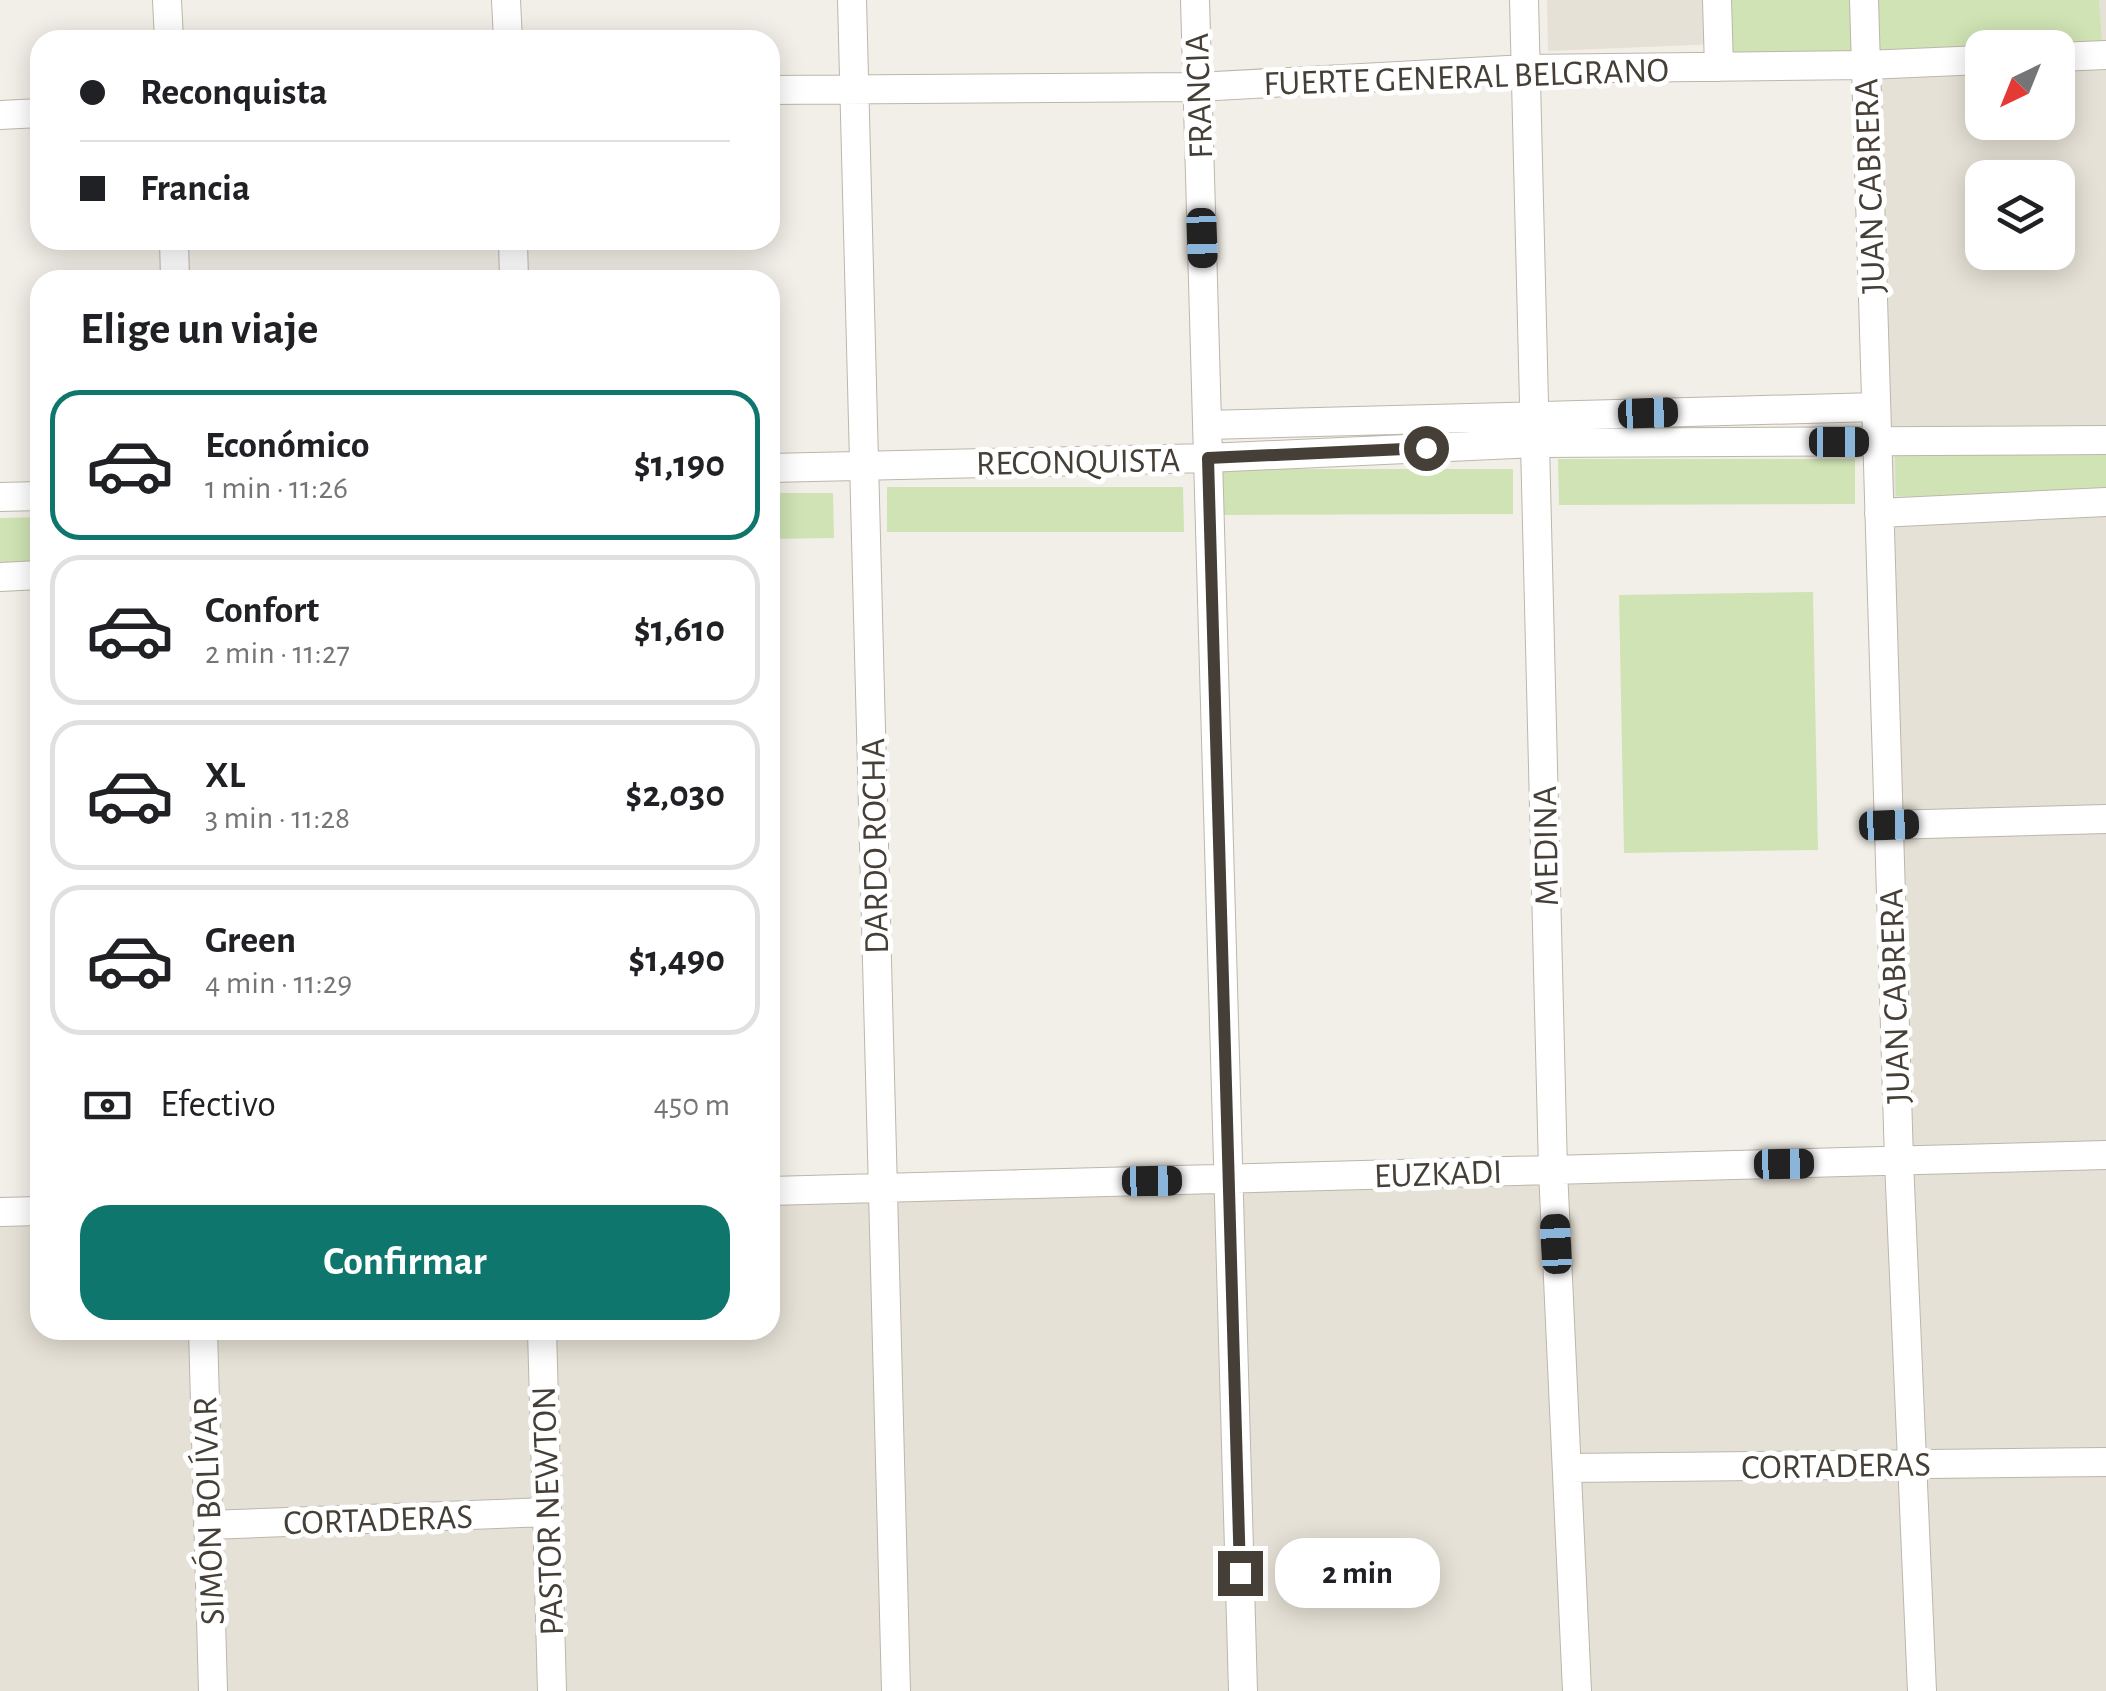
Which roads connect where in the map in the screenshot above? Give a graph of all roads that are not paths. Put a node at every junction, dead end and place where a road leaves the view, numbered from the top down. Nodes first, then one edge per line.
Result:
1 (168, 0) edge
2 (506, 0) edge
3 (852, 0) edge
4 (1195, 0) edge
5 (1524, 0) edge
6 (1718, 0) edge
7 (1864, 0) edge
8 (168, 30) edge
9 (508, 30) edge
10 (2106, 55) edge
11 (2075, 56) edge
12 (1965, 61) edge
13 (1866, 66) junction
14 (1719, 67) junction
15 (1526, 69) junction
16 (854, 87) junction
17 (1198, 88) junction
18 (780, 90) edge
19 (30, 113) edge
20 (0, 115) edge
21 (1876, 407) junction
22 (1207, 426) junction
23 (1534, 430) junction
24 (2106, 440) edge
25 (1877, 441) junction
26 (1208, 458) junction
27 (864, 465) junction
28 (780, 468) edge
29 (30, 496) edge
30 (0, 498) edge
31 (2106, 502) edge
32 (1879, 513) junction
33 (30, 575) edge
34 (0, 576) edge
35 (2106, 819) edge
36 (1889, 825) junction
37 (2106, 1155) edge
38 (1899, 1160) junction
39 (1553, 1170) junction
40 (1228, 1178) junction
41 (883, 1188) junction
42 (780, 1191) edge
43 (30, 1211) edge
44 (0, 1212) edge
45 (203, 1340) edge
46 (542, 1340) edge
47 (2106, 1462) edge
48 (1912, 1464) junction
49 (1567, 1468) junction
50 (547, 1512) junction
51 (208, 1526) junction
52 (213, 1691) edge
53 (552, 1691) edge
54 (896, 1691) edge
55 (1243, 1691) edge
56 (1578, 1691) edge
57 (1922, 1691) edge

1 - 8 street
2 - 9 street
3 - 16 street, DARDO ROCHA
4 - 17 street, FRANCIA
5 - 15 street, MEDINA
6 - 14 street
7 - 13 street, JUAN CABRERA
10 - 11 street
12 - 13 street, FUERTE GENERAL BELGRANO
13 - 14 street, FUERTE GENERAL BELGRANO
13 - 21 street, JUAN CABRERA
14 - 15 street, FUERTE GENERAL BELGRANO
15 - 17 street, FUERTE GENERAL BELGRANO
15 - 23 street, MEDINA
16 - 17 street, FUERTE GENERAL BELGRANO
16 - 18 street, FUERTE GENERAL BELGRANO
16 - 27 street, DARDO ROCHA
17 - 22 street, FRANCIA
19 - 20 street
21 - 23 street
21 - 25 street, JUAN CABRERA
22 - 23 street
22 - 26 street, FRANCIA
23 - 25 street, RECONQUISTA
23 - 26 street, RECONQUISTA
23 - 39 street, MEDINA
24 - 25 street, RECONQUISTA
25 - 32 street, JUAN CABRERA
26 - 27 street, RECONQUISTA
26 - 40 street, FRANCIA
27 - 28 street, RECONQUISTA
27 - 41 street, DARDO ROCHA
29 - 30 street
31 - 32 street
32 - 36 street, JUAN CABRERA
33 - 34 street
35 - 36 street
36 - 38 street, JUAN CABRERA
37 - 38 street, EUZKADI
38 - 39 street, EUZKADI
38 - 48 street, JUAN CABRERA
39 - 40 street, EUZKADI
39 - 49 street, MEDINA
40 - 41 street, EUZKADI
40 - 55 street, FRANCIA
41 - 42 street, EUZKADI
41 - 54 street, DARDO ROCHA
43 - 44 street
45 - 51 street, SIMÓN BOLÍVAR
46 - 50 street, PASTOR NEWTON
47 - 48 street, CORTADERAS
48 - 49 street, CORTADERAS
48 - 57 street, JUAN CABRERA
49 - 56 street, MEDINA
50 - 51 street, CORTADERAS
50 - 53 street, PASTOR NEWTON
51 - 52 street, SIMÓN BOLÍVAR

